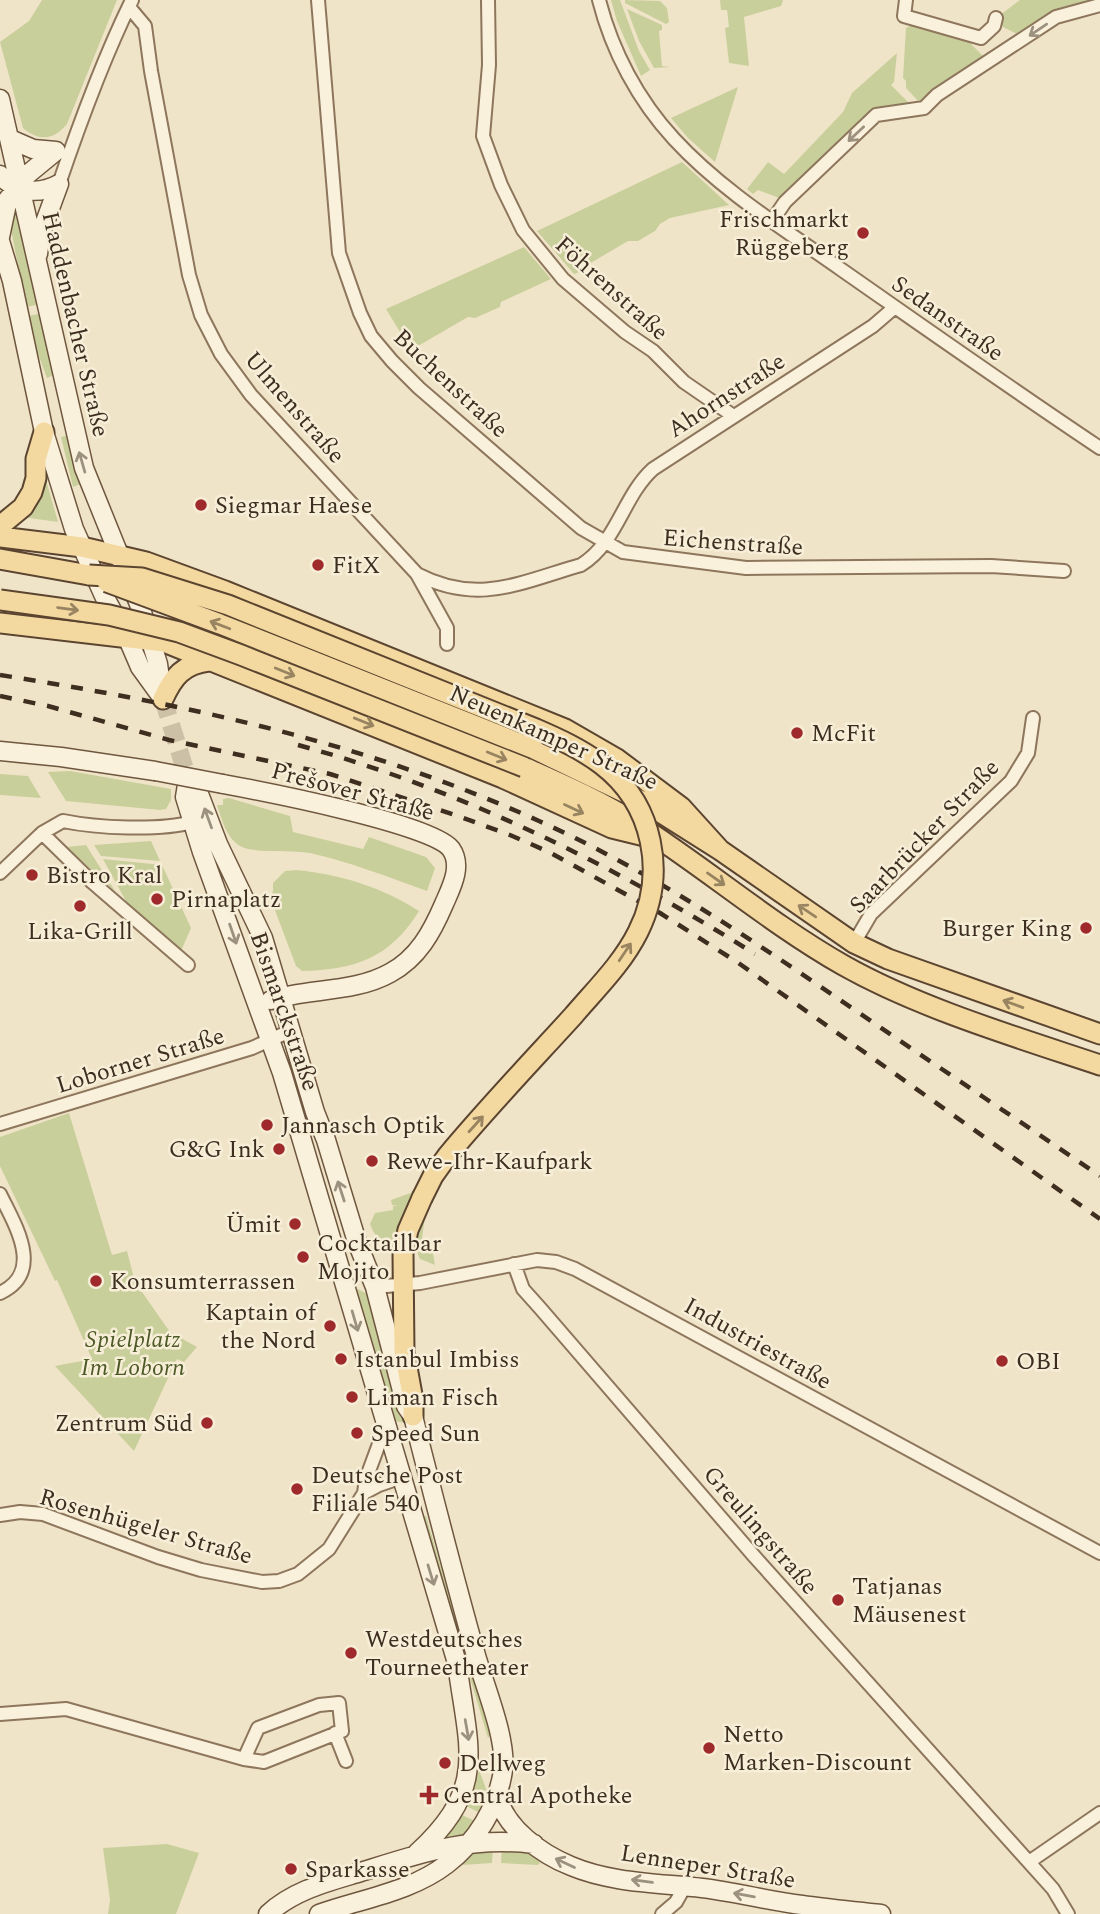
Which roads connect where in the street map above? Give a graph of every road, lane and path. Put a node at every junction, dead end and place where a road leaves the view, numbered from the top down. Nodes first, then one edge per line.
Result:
1 (318, 0) edge
2 (488, 0) edge
3 (599, 0) edge
4 (906, 0) edge
5 (131, 4) edge
6 (1100, 5) edge
7 (996, 18) dead end
8 (0, 99) edge
9 (76, 135) junction
10 (10, 139) junction
11 (56, 151) junction
12 (0, 174) edge
13 (59, 184) junction
14 (19, 187) junction
15 (772, 221) junction
16 (0, 239) edge
17 (36, 261) junction
18 (895, 307) junction
19 (732, 415) junction
20 (44, 432) junction
21 (1100, 448) edge
22 (0, 526) edge
23 (0, 537) edge
24 (605, 543) junction
25 (82, 547) junction
26 (120, 555) junction
27 (0, 559) edge
28 (1064, 571) dead end
29 (417, 574) junction
30 (89, 575) junction
31 (0, 600) edge
32 (0, 623) edge
33 (128, 639) junction
34 (150, 639) junction
35 (447, 644) dead end
36 (209, 661) junction
37 (163, 699) junction
38 (1034, 718) dead end
39 (0, 751) edge
40 (193, 822) junction
41 (42, 833) junction
42 (661, 840) junction
43 (720, 850) junction
44 (0, 873) edge
45 (854, 943) junction
46 (188, 965) dead end
47 (281, 997) junction
48 (258, 1004) junction
49 (290, 1031) junction
50 (1100, 1034) edge
51 (271, 1041) junction
52 (1100, 1042) edge
53 (1095, 1063) edge
54 (0, 1124) edge
55 (0, 1194) edge
56 (330, 1232) junction
57 (514, 1264) junction
58 (402, 1286) junction
59 (375, 1287) junction
60 (0, 1293) edge
61 (413, 1416) junction
62 (386, 1425) junction
63 (429, 1471) junction
64 (402, 1477) junction
65 (364, 1493) junction
66 (0, 1515) edge
67 (1100, 1553) edge
68 (0, 1714) edge
69 (335, 1733) junction
70 (244, 1759) junction
71 (346, 1761) dead end
72 (497, 1795) junction
73 (1100, 1813) edge
74 (470, 1843) junction
75 (534, 1844) junction
76 (417, 1853) junction
77 (1029, 1862) junction
78 (380, 1866) junction
79 (685, 1886) junction
80 (828, 1911) edge
81 (268, 1914) edge
82 (320, 1914) edge
83 (662, 1914) edge
84 (881, 1914) edge
85 (1068, 1914) edge

1 - 24 street, Buchenstraße
2 - 19 street, Föhrenstraße
3 - 15 street, Sedanstraße
4 - 7 street
5 - 9 street
5 - 29 street, Ulmenstraße
6 -> 15 street
8 - 10 main road, Haddenbacher Straße
9 - 11 street
9 - 13 street
10 - 11 main road
10 - 14 main road, Haddenbacher Straße
11 - 14 main road
12 - 14 main road
13 - 14 main road
13 - 17 main road
14 - 16 main road
14 - 17 main road, Haddenbacher Straße
15 - 18 street, Sedanstraße
16 - 20 main road
26 -> 17 main road, Haddenbacher Straße
18 - 19 street, Ahornstraße
18 - 21 street, Sedanstraße
19 - 24 street, Ahornstraße
20 - 22 main road
20 - 25 main road
23 - 25 main road
24 - 28 street, Eichenstraße
24 - 29 street
25 - 26 main road
25 - 33 main road
26 - 34 main road
26 - 43 main road
27 - 30 main road, Neuenkamper Straße
29 - 35 street, Ulmenstraße
43 -> 30 main road, Neuenkamper Straße, bridge
58 -> 30 main road, bridge
31 -> 42 main road, Neuenkamper Straße, bridge
32 - 33 main road
33 - 34 main road
33 - 37 main road
34 - 36 main road
34 - 37 main road
36 - 37 main road
36 -> 42 main road
38 - 45 street, Saarbrücker Straße
39 - 47 main road, Prešover Straße, bridge
40 - 41 street
47 -> 40 main road, Bismarckstraße
40 -> 48 main road, Bismarckstraße
41 - 44 street
41 - 46 street
42 -> 53 main road, Neuenkamper Straße
45 -> 43 main road, Neuenkamper Straße
50 -> 45 main road, Neuenkamper Straße
47 - 48 main road, Prešover Straße
47 - 49 main road, Bismarckstraße
48 - 51 main road, Bismarckstraße
49 - 51 street, Loborner Straße
59 -> 49 main road, Bismarckstraße
51 - 54 street, Loborner Straße
51 - 56 main road, Bismarckstraße
52 - 53 main road
55 - 60 street
56 - 59 main road
56 -> 62 main road, Bismarckstraße
57 - 58 street, Industriestraße
57 - 67 street, Industriestraße
57 - 77 street, Greulingstraße
58 - 59 street, Industriestraße
58 - 61 main road
59 - 61 main road, Bismarckstraße
61 - 63 main road, Bismarckstraße
62 - 64 main road, Bismarckstraße
62 - 65 street, Rosenhügeler Straße
63 - 64 main road
63 - 72 main road, Bismarckstraße
64 - 65 street
64 -> 76 main road, Bismarckstraße
65 - 66 street, Rosenhügeler Straße
68 - 70 street
69 - 70 street
69 - 70 street
69 - 71 street
72 - 74 main road, Bismarckstraße
72 - 75 main road, Lenneper Straße
73 - 77 street
74 - 75 main road, Lenneper Straße
74 - 76 main road, Lenneper Straße
74 - 82 main road, Bismarckstraße
79 -> 75 main road, Lenneper Straße
76 - 78 main road, Lenneper Straße
77 - 85 street, Greulingstraße
78 - 81 main road, Lenneper Straße
78 - 82 main road
80 -> 79 main road, Lenneper Straße
79 - 83 street
80 - 84 main road, Lenneper Straße

